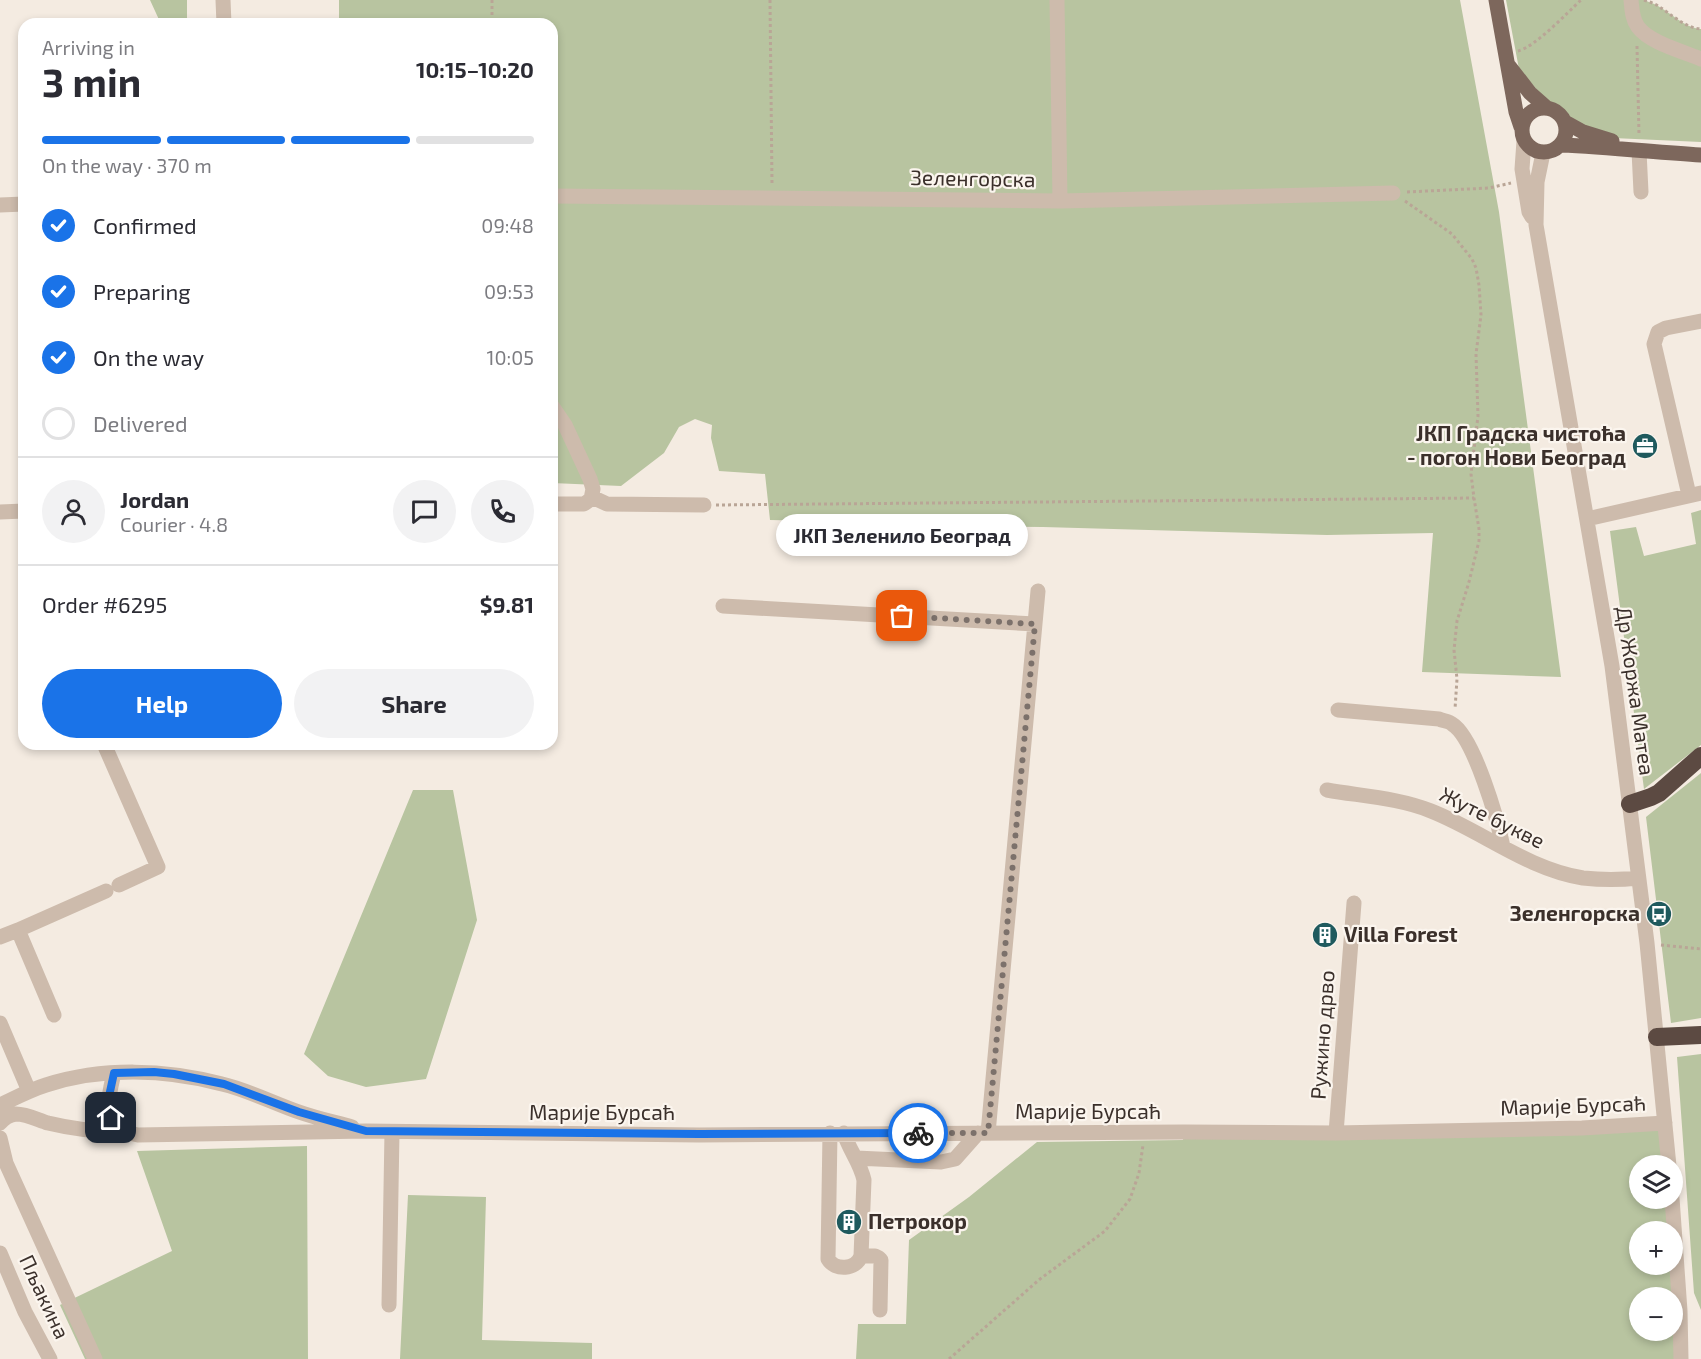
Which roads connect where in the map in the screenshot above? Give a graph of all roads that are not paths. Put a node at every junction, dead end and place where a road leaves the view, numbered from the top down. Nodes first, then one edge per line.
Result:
1 (223, 0) edge
2 (1057, 0) edge
3 (1496, 0) edge
4 (1631, 0) edge
5 (224, 18) edge
6 (1511, 58) junction
7 (1701, 59) edge
8 (1547, 108) junction
9 (1565, 122) junction
10 (1523, 134) junction
11 (1561, 145) junction
12 (1640, 145) junction
13 (1622, 148) junction
14 (1543, 153) junction
15 (1701, 155) edge
16 (1641, 192) dead end
17 (1393, 193) road end
18 (558, 196) edge
19 (1060, 201) junction
20 (18, 204) edge
21 (0, 205) edge
22 (1536, 225) junction
23 (1701, 321) edge
24 (558, 415) edge
25 (1695, 494) edge
26 (592, 497) junction
27 (558, 504) edge
28 (704, 505) road end
29 (18, 511) edge
30 (0, 512) edge
31 (1587, 519) junction
32 (1038, 591) dead end
33 (723, 606) dead end
34 (1035, 624) junction
35 (1338, 710) dead end
36 (107, 750) edge
37 (1701, 756) edge
38 (1327, 790) dead end
39 (1630, 804) junction
40 (1503, 847) junction
41 (1638, 878) junction
42 (1354, 903) dead end
43 (18, 930) junction
44 (0, 937) edge
45 (54, 1015) dead end
46 (0, 1023) edge
47 (1701, 1035) edge
48 (1657, 1037) junction
49 (114, 1073) junction
50 (29, 1091) junction
51 (0, 1105) edge
52 (0, 1123) edge
53 (1665, 1123) junction
54 (120, 1131) junction
55 (366, 1131) junction
56 (392, 1132) junction
57 (837, 1133) junction
58 (983, 1133) junction
59 (1336, 1133) junction
60 (0, 1138) edge
61 (1668, 1155) edge
62 (856, 1158) junction
63 (1673, 1209) edge
64 (0, 1253) edge
65 (861, 1256) junction
66 (389, 1305) dead end
67 (880, 1310) dead end
68 (50, 1359) edge
69 (95, 1359) edge
70 (1681, 1359) edge

1 - 5 street
2 - 19 street
3 - 6 main road, Др Жоржа Матеа
4 - 7 street
6 - 8 main road, Др Жоржа Матеа
6 - 10 main road, Др Жоржа Матеа
8 - 9 main road
8 - 10 main road
9 - 11 main road
9 - 13 main road
10 - 14 main road
10 - 22 street, Др Жоржа Матеа
11 - 13 main road
11 - 14 main road
12 - 13 main road
12 - 15 main road
12 - 16 street
14 - 22 street, Др Жоржа Матеа
17 - 19 street, Зеленгорска
18 - 19 street, Зеленгорска
20 - 21 street
22 - 31 street, Др Жоржа Матеа
23 - 25 street
24 - 26 street
25 - 31 street
26 - 27 street
26 - 28 street
29 - 30 street
31 - 39 street, Др Жоржа Матеа
32 - 34 street
33 - 34 street
34 - 58 street
35 - 40 street
36 - 43 street
37 - 39 highway
38 - 40 street, Жуте букве
39 - 41 street, Др Жоржа Матеа
40 - 41 street, Жуте букве
41 - 48 street, Др Жоржа Матеа
42 - 59 street, Ружино дрво
43 - 44 street
43 - 45 street
46 - 50 street
47 - 48 highway
48 - 53 street, Др Жоржа Матеа
49 - 50 street, Марије Бурсаћ
49 - 54 street
49 - 55 street, Марије Бурсаћ
50 - 51 street, Марије Бурсаћ
52 - 54 street, Марије Бурсаћ
53 - 59 street, Марије Бурсаћ
53 - 61 street, Др Жоржа Матеа
54 - 55 street, Марије Бурсаћ
55 - 56 street, Марије Бурсаћ
56 - 57 street, Марије Бурсаћ
56 - 66 street
57 - 58 street, Марије Бурсаћ
57 - 62 street
57 - 65 street
58 - 59 street, Марије Бурсаћ
58 - 62 street
60 - 69 street
62 - 65 street
63 - 70 street
64 - 68 street, Пљакина
65 - 67 street

